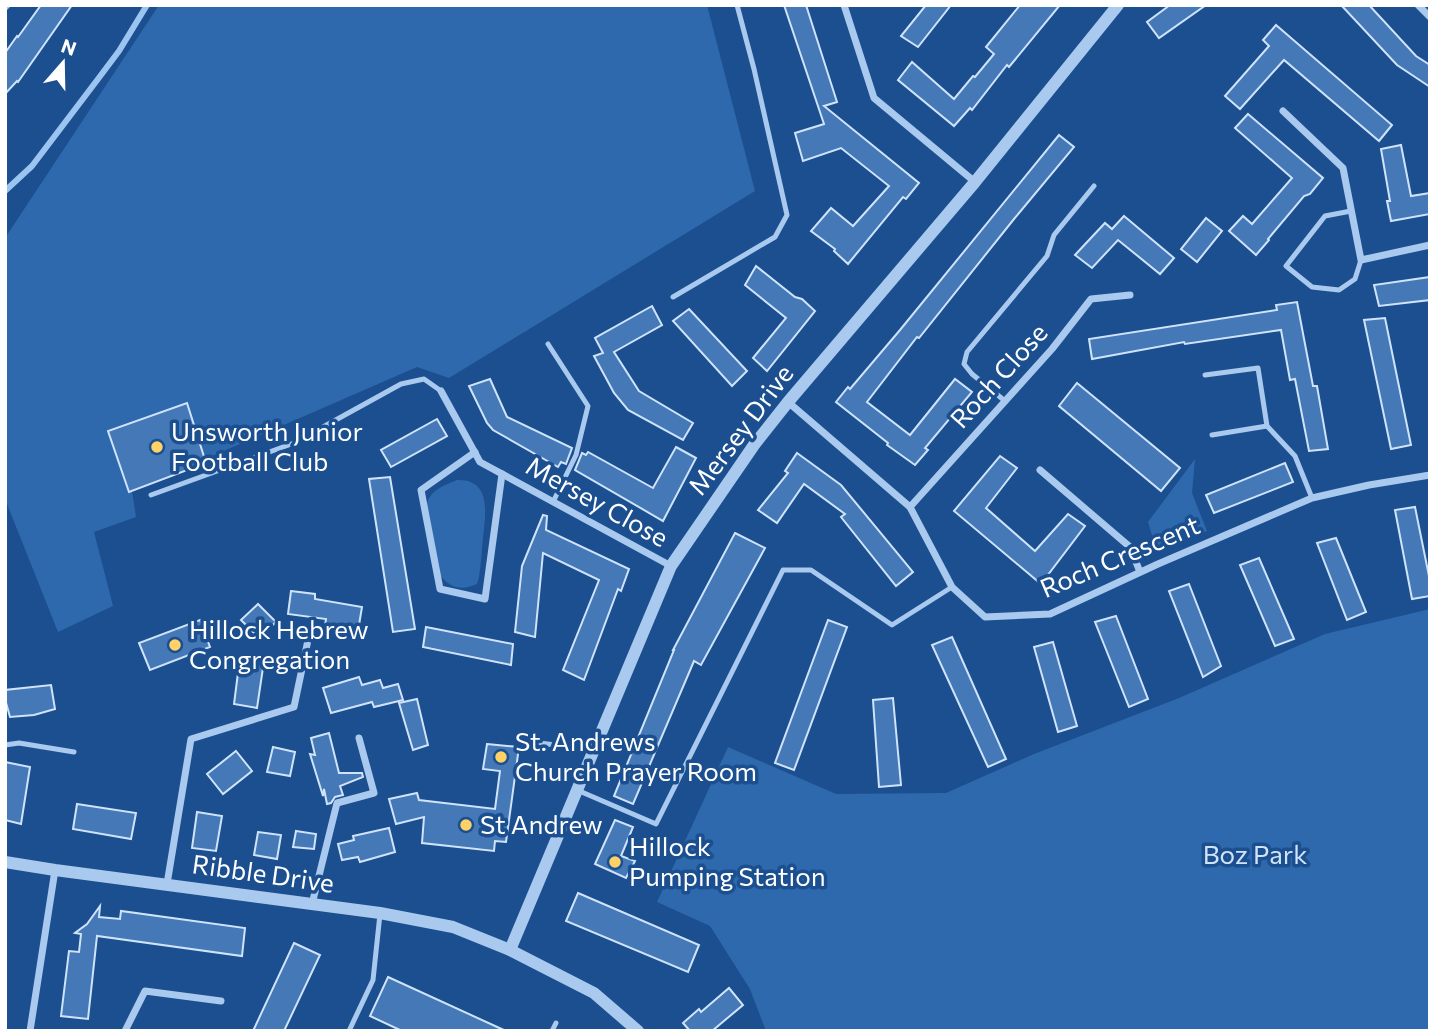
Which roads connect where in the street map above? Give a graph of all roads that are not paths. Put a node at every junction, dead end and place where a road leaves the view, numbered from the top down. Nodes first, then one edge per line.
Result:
1 (737, 5) edge
2 (844, 5) edge
3 (1118, 5) edge
4 (1418, 5) edge
5 (1430, 17) edge
6 (1283, 111) dead end
7 (975, 182) junction
8 (1094, 186) dead end
9 (1352, 211) junction
10 (1430, 245) edge
11 (1361, 260) junction
12 (1130, 295) dead end
13 (673, 297) dead end
14 (548, 344) dead end
15 (1205, 375) dead end
16 (441, 391) joint
17 (1005, 401) junction
18 (788, 402) junction
19 (1267, 426) junction
20 (1212, 435) dead end
21 (475, 452) junction
22 (1040, 470) dead end
23 (502, 474) junction
24 (1430, 475) edge
25 (151, 495) dead end
26 (1312, 498) junction
27 (553, 502) junction
28 (910, 506) junction
29 (671, 566) junction
30 (1140, 572) junction
31 (952, 587) junction
32 (308, 640) dead end
33 (359, 738) dead end
34 (524, 741) dead end
35 (5, 745) edge
36 (594, 750) junction
37 (74, 752) dead end
38 (577, 790) junction
39 (5, 862) edge
40 (55, 870) junction
41 (167, 884) junction
42 (312, 904) junction
43 (380, 913) junction
44 (510, 950) junction
45 (221, 1000) dead end
46 (556, 1023) dead end
47 (32, 1030) edge
48 (125, 1031) edge
49 (349, 1031) edge
50 (552, 1031) edge
51 (638, 1031) edge

1 - 13 lane
2 - 7 street
3 - 7 street, Mersey Drive
4 - 5 street
6 - 9 street
7 - 18 street, Mersey Drive
8 - 17 lane
9 - 11 street
9 - 11 lane
10 - 11 street
12 - 17 street, Roch Close
14 - 27 lane
15 - 19 lane
16 - 21 street, Mersey Close
16 - 25 lane
17 - 28 street, Roch Close
18 - 28 street, Roch Crescent
18 - 29 street, Mersey Drive
19 - 20 lane
19 - 26 lane
21 - 23 street, Mersey Close
21 - 23 street, Mersey Close
22 - 30 street
23 - 27 street, Mersey Close
24 - 26 street, Roch Crescent
26 - 30 street, Roch Crescent
27 - 29 street, Mersey Close
28 - 31 street, Roch Crescent
29 - 36 street, Mersey Drive
30 - 31 street, Roch Crescent
31 - 38 lane
32 - 41 street
33 - 42 street
34 - 36 lane
35 - 37 lane
36 - 38 street, Mersey Drive
38 - 44 street, Mersey Drive
39 - 40 street, Ribble Drive
40 - 41 street, Ribble Drive
40 - 47 street
41 - 42 street, Ribble Drive
42 - 43 street, Ribble Drive
43 - 44 street, Ribble Drive
43 - 49 lane
44 - 51 street, Ribble Drive
45 - 48 street
46 - 50 lane

